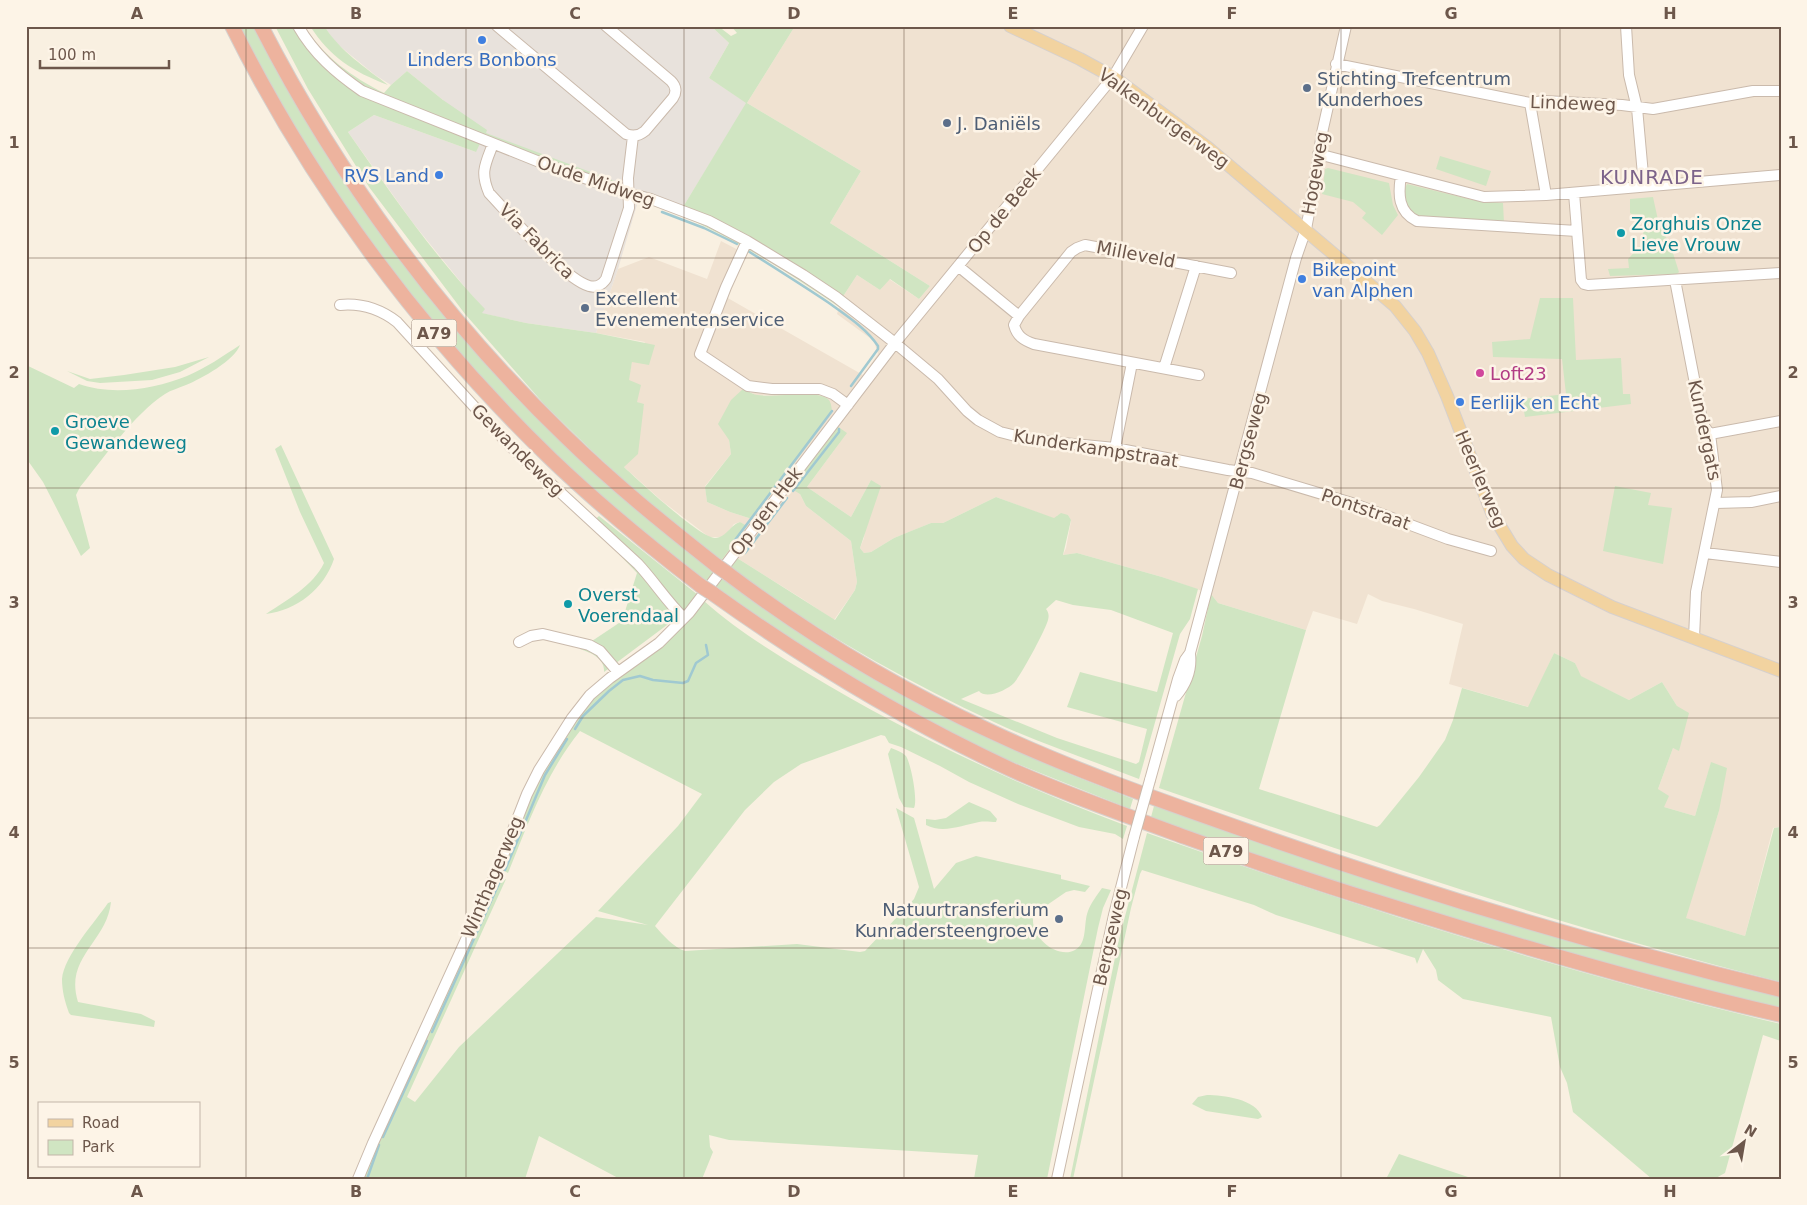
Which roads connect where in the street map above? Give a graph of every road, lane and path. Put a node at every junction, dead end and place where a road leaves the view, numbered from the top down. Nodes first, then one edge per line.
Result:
1 (232, 26) edge
2 (261, 26) edge
3 (298, 26) edge
4 (497, 26) edge
5 (606, 26) edge
6 (1010, 26) edge
7 (1143, 26) edge
8 (1626, 26) edge
9 (1345, 27) edge
10 (1336, 64) junction
11 (1113, 77) junction
12 (1781, 91) edge
13 (1530, 103) junction
14 (1637, 108) junction
15 (633, 136) junction
16 (493, 144) junction
17 (1318, 154) junction
18 (1781, 175) edge
19 (1401, 176) junction
20 (1644, 186) junction
21 (628, 193) junction
22 (1574, 193) junction
23 (1546, 195) junction
24 (1306, 229) junction
25 (1577, 231) junction
26 (747, 241) junction
27 (958, 266) junction
28 (1196, 266) junction
29 (1231, 273) dead end
30 (1781, 273) edge
31 (1675, 280) junction
32 (340, 305) dead end
33 (1019, 316) junction
34 (895, 343) junction
35 (1132, 363) junction
36 (1164, 368) junction
37 (1200, 375) dead end
38 (848, 405) junction
39 (1781, 421) edge
40 (1710, 434) junction
41 (1115, 448) junction
42 (1240, 472) junction
43 (1781, 496) edge
44 (1716, 503) junction
45 (1491, 551) dead end
46 (1705, 553) junction
47 (1781, 562) edge
48 (684, 618) junction
49 (1694, 638) junction
50 (519, 642) dead end
51 (1781, 671) edge
52 (618, 672) junction
53 (1781, 990) edge
54 (1781, 1015) edge
55 (358, 1179) edge
56 (1057, 1179) edge

1 - 54 highway, A79
2 - 53 highway, A79
3 - 16 street, Oude Midweg
4 - 15 street
5 - 15 street
6 - 11 main road, Valkenburgerweg
7 - 11 street, Op de Beek
8 - 14 street
9 - 10 street, Hogeweg
10 - 13 street, Lindeweg
10 - 17 street, Hogeweg
11 - 24 main road, Valkenburgerweg
11 - 27 street, Op de Beek
12 - 14 street, Lindeweg
13 - 14 street, Lindeweg
13 - 23 street
14 - 20 street
15 - 21 street
16 - 21 street, Oude Midweg
16 - 21 street, Via Fabrica
17 - 19 street
17 - 24 street, Hogeweg
18 - 20 street
19 - 23 street
19 - 25 street
20 - 22 street
21 - 26 street, Oude Midweg
22 - 23 street
22 - 25 street
24 - 42 street, Bergseweg
24 - 49 main road, Heerlerweg
25 - 31 street
26 - 34 street, Oude Midweg
26 - 38 street
27 - 33 street
27 - 34 street, Op de Beek
28 - 29 street, Milleveld
28 - 33 street, Milleveld
28 - 36 street, Milleveld
30 - 31 street
31 - 40 street, Kundergats
32 - 48 street, Gewandeweg
33 - 35 street
34 - 38 street, Op gen Hek
34 - 41 street, Kunderkampstraat
35 - 36 street
35 - 41 street
36 - 37 street
38 - 48 street, Op gen Hek
39 - 40 street
40 - 44 street, Kundergats
41 - 42 street, Kunderkampstraat
42 - 45 street, Pontstraat
42 - 56 street, Bergseweg, bridge
43 - 44 street
44 - 46 street, Kundergats
46 - 47 street
46 - 49 street, Kundergats
48 - 52 street, Winthagerweg
49 - 51 main road, Heerlerweg
50 - 52 street
52 - 55 street, Winthagerweg

